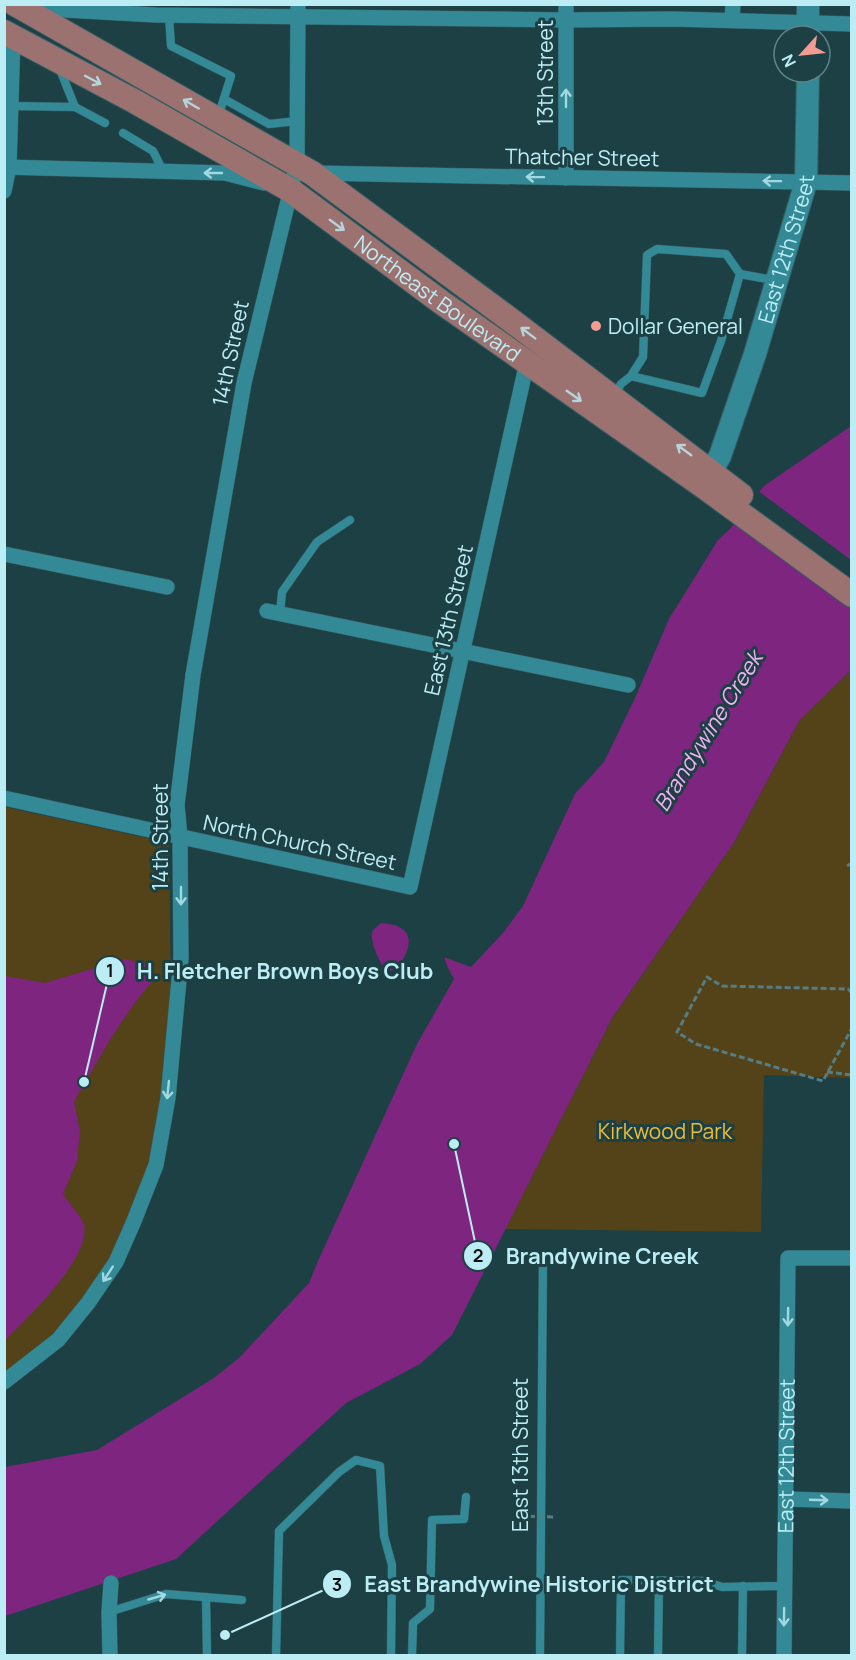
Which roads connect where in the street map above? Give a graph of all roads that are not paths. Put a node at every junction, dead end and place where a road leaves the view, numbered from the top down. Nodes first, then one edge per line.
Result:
1 (733, 4) edge
2 (298, 10) edge
3 (431, 11) edge
4 (160, 12) edge
5 (566, 12) edge
6 (672, 12) edge
7 (13, 17) edge
8 (732, 20) junction
9 (808, 21) edge
10 (852, 24) edge
11 (57, 61) junction
12 (808, 84) edge
13 (11, 106) junction
14 (75, 107) junction
15 (221, 109) junction
16 (297, 121) junction
17 (105, 123) dead end
18 (123, 133) dead end
19 (264, 133) junction
20 (7, 167) edge
21 (304, 168) junction
22 (164, 172) junction
23 (566, 178) junction
24 (806, 182) junction
25 (852, 183) edge
26 (4, 191) edge
27 (287, 200) junction
28 (740, 274) junction
29 (775, 280) junction
30 (527, 362) junction
31 (631, 376) junction
32 (613, 398) junction
33 (708, 479) junction
34 (742, 506) junction
35 (350, 519) dead end
36 (4, 554) edge
37 (852, 577) edge
38 (167, 587) dead end
39 (852, 596) edge
40 (274, 613) joint
41 (462, 651) junction
42 (628, 685) dead end
43 (4, 798) edge
44 (180, 837) junction
45 (410, 887) joint
46 (543, 1255) dead end
47 (852, 1258) edge
48 (4, 1382) edge
49 (466, 1497) dead end
50 (786, 1499) junction
51 (852, 1501) edge
52 (658, 1581) junction
53 (111, 1583) dead end
54 (742, 1586) junction
55 (784, 1586) junction
56 (206, 1597) junction
57 (242, 1600) dead end
58 (108, 1612) junction
59 (110, 1656) edge
60 (207, 1656) edge
61 (276, 1656) edge
62 (391, 1656) edge
63 (412, 1656) edge
64 (540, 1656) edge
65 (620, 1656) edge
66 (658, 1656) edge
67 (742, 1656) edge
68 (784, 1656) edge

1 - 8 street
2 - 3 street
2 - 4 street
2 - 16 street, 14th Street
3 - 5 street
4 - 7 street
4 - 15 lane
5 - 6 street
23 -> 5 street, 13th Street
6 - 8 street
7 - 11 main road, Northeast Boulevard
7 - 13 street
15 -> 7 main road, Northeast Boulevard
8 - 9 street
9 - 10 street
11 - 14 lane
11 -> 27 main road, Northeast Boulevard
12 - 24 main road, East 12th Street
13 - 14 lane
13 - 20 street
14 - 17 lane
15 - 19 main road, Northeast Boulevard
16 - 19 lane
16 - 21 street, 14th Street
18 - 22 lane
19 - 21 main road, Northeast Boulevard
20 - 22 street
20 - 26 street
23 -> 21 street, Thatcher Street
21 - 27 street, 14th Street
32 -> 21 main road, Northeast Boulevard
27 -> 22 street
24 -> 23 street, Thatcher Street
24 - 25 street, Thatcher Street
24 - 29 main road, East 12th Street
27 -> 30 main road, Northeast Boulevard
27 - 44 street, 14th Street
28 - 29 lane
28 - 31 lane
28 - 31 lane
29 - 33 main road, East 12th Street
30 -> 33 main road, Northeast Boulevard
30 - 41 street, East 13th Street
31 - 32 lane
33 -> 32 main road, Northeast Boulevard
33 - 34 main road, Northeast Boulevard
34 - 37 main road, Northeast Boulevard
34 - 39 main road, Northeast Boulevard
35 - 40 lane
36 - 38 street
40 - 41 street
41 - 42 street
41 - 45 street, East 13th Street
43 - 44 street, North Church Street
44 - 45 street, North Church Street
44 -> 48 street, 14th Street
46 - 64 lane, East 13th Street
47 -> 50 street, East 12th Street
49 - 63 lane
50 -> 51 street
50 - 55 street, East 12th Street
52 - 54 lane
52 - 65 lane
52 - 66 lane
53 - 58 street
54 - 55 lane
54 - 67 lane
55 -> 68 street, East 12th Street
56 - 57 lane
58 -> 56 lane
56 - 60 lane
58 - 59 street
61 - 62 lane

